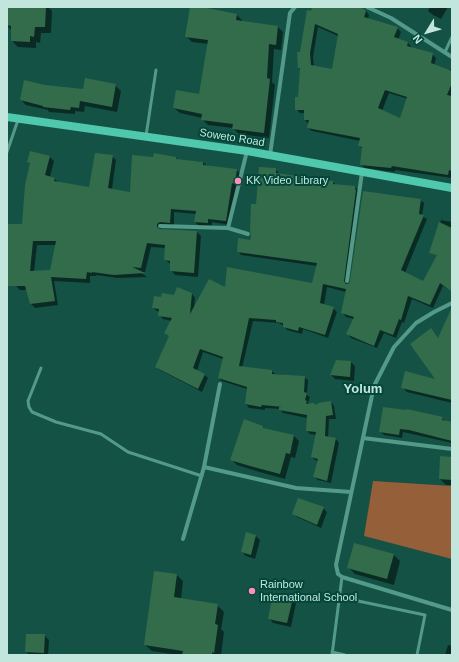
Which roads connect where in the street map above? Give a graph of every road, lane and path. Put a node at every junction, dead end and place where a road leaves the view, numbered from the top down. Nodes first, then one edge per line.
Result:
1 (295, 7) edge
2 (367, 7) edge
3 (452, 37) edge
4 (445, 52) junction
5 (452, 57) edge
6 (156, 70) dead end
7 (7, 117) edge
8 (18, 118) junction
9 (146, 136) junction
10 (247, 150) junction
11 (7, 152) edge
12 (270, 155) junction
13 (362, 172) junction
14 (452, 188) edge
15 (160, 226) dead end
16 (228, 228) junction
17 (248, 234) dead end
18 (347, 281) dead end
19 (452, 303) edge
20 (41, 368) dead end
21 (220, 384) dead end
22 (363, 438) junction
23 (452, 449) edge
24 (204, 467) junction
25 (202, 476) junction
26 (351, 492) junction
27 (183, 539) dead end
28 (342, 577) junction
29 (340, 597) junction
30 (452, 610) edge
31 (332, 654) edge
32 (345, 655) edge
33 (416, 655) edge

1 - 12 street
2 - 4 street
3 - 4 lane
4 - 5 street
6 - 9 lane
7 - 8 street, Soweto Road
8 - 9 street, Soweto Road
8 - 11 lane
9 - 10 street, Soweto Road
10 - 12 street, Soweto Road
10 - 16 street
12 - 13 street, Soweto Road
13 - 14 street, Soweto Road
13 - 18 street
15 - 16 street
16 - 17 street
19 - 22 street
20 - 25 lane
21 - 24 street
22 - 23 street
22 - 26 street
24 - 25 street
24 - 26 street
25 - 27 street
26 - 28 street
28 - 29 lane
28 - 30 street
29 - 31 lane
29 - 33 lane
31 - 32 lane

